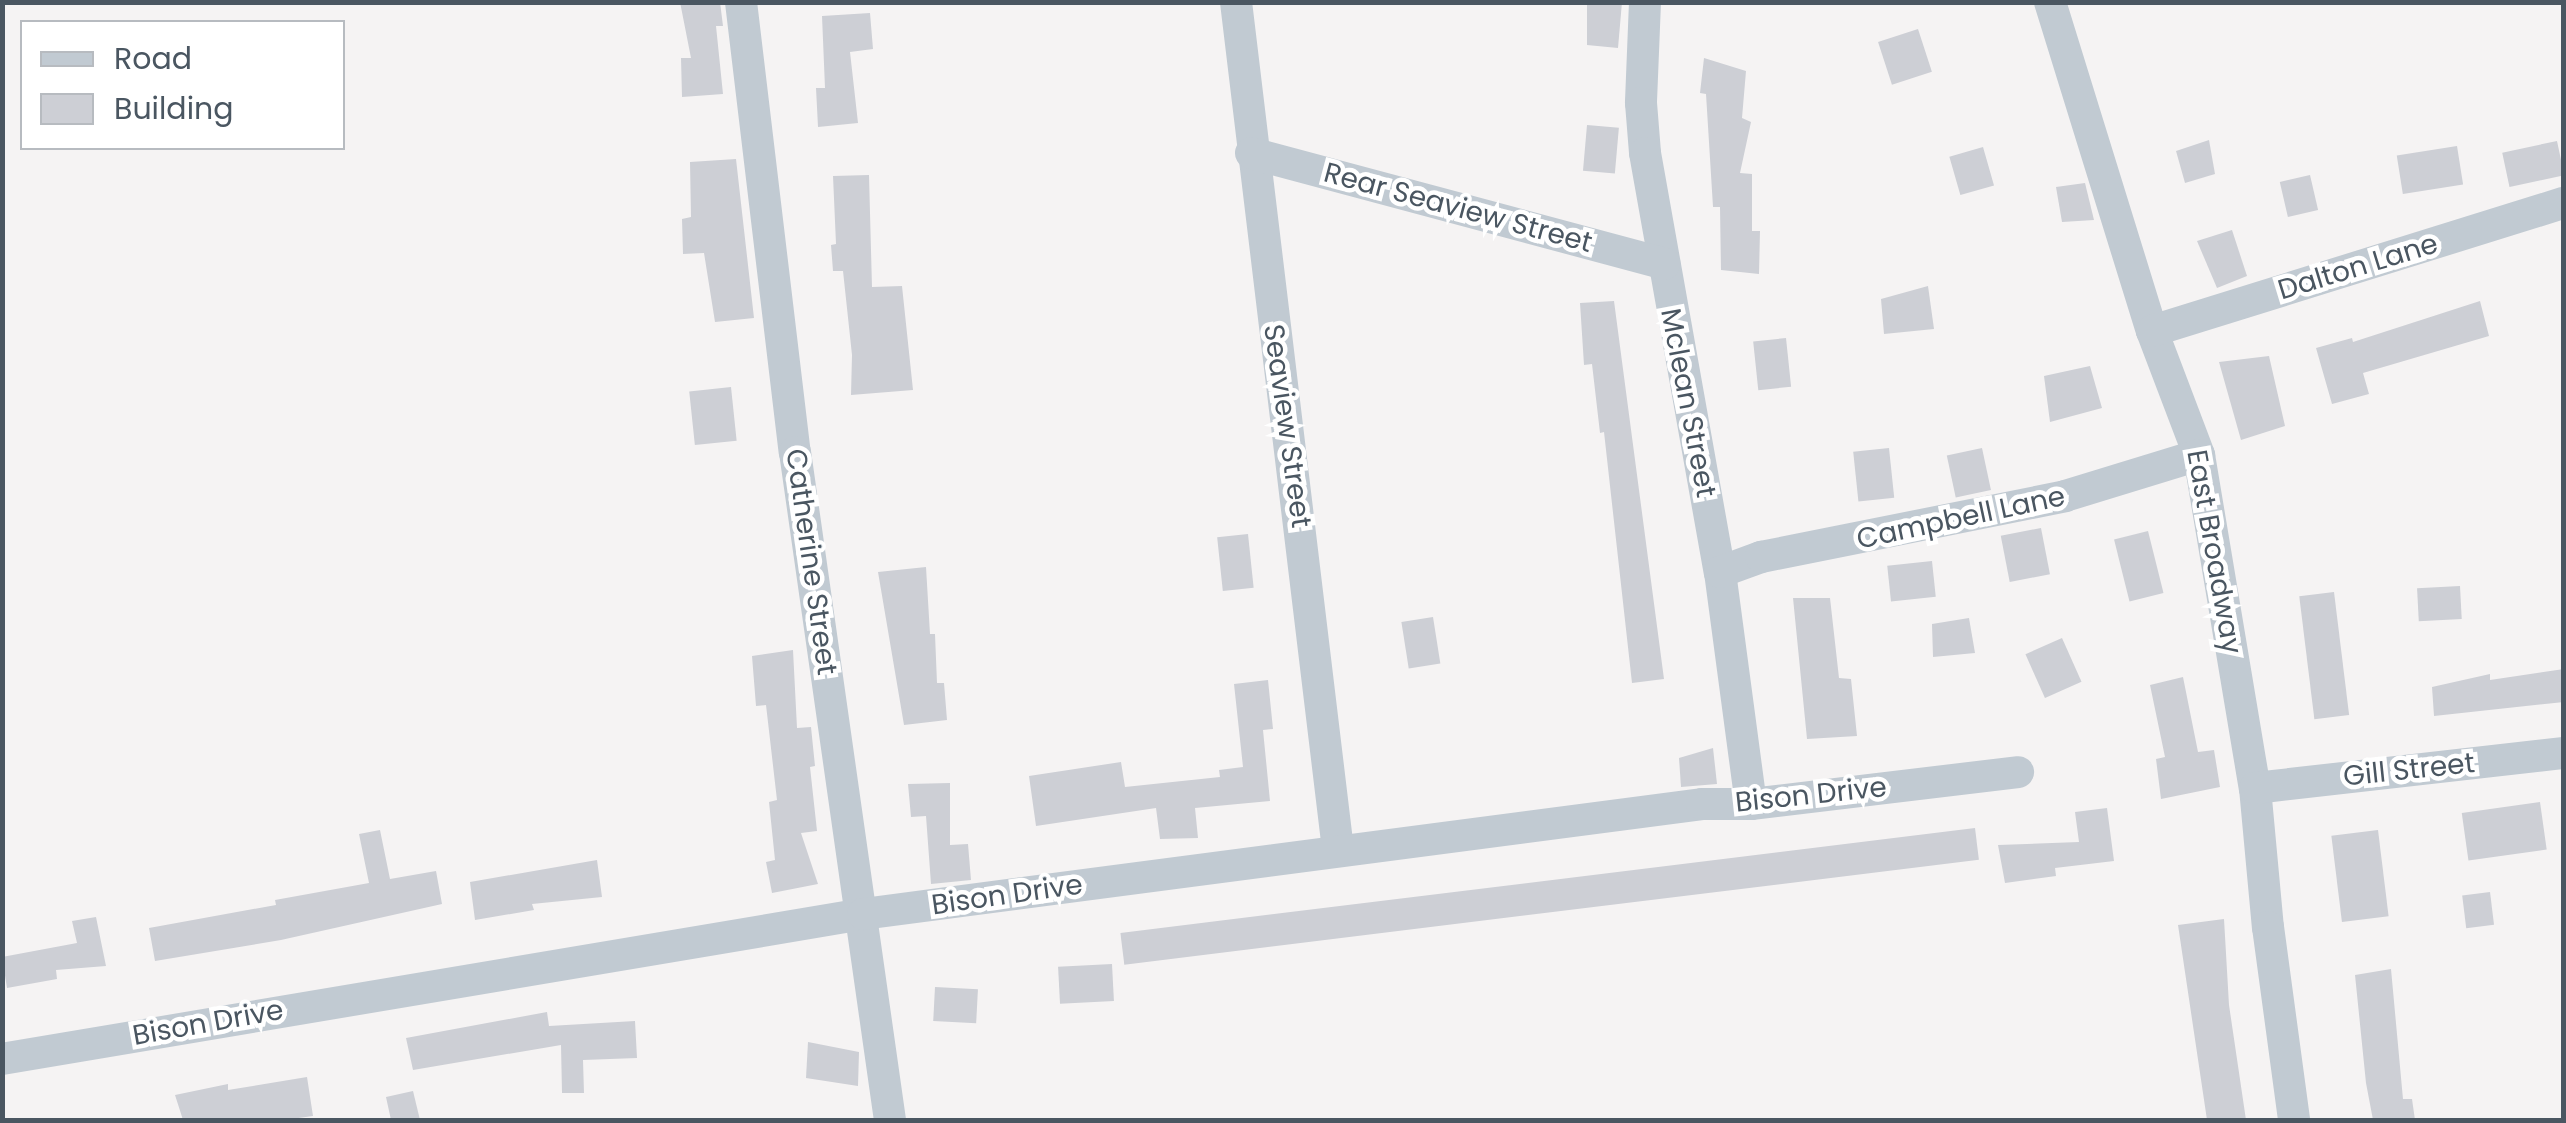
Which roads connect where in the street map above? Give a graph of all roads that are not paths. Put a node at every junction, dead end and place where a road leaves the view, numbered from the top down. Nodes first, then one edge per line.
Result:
1 (740, 2) edge
2 (1236, 2) edge
3 (1645, 2) edge
4 (2050, 2) edge
5 (1251, 153) junction
6 (2564, 203) edge
7 (1664, 264) junction
8 (2152, 331) junction
9 (2199, 455) junction
10 (1720, 572) junction
11 (2564, 752) edge
12 (2018, 772) dead end
13 (2254, 788) junction
14 (1751, 804) junction
15 (1338, 850) junction
16 (863, 914) junction
17 (2, 1059) edge
18 (890, 1120) edge
19 (2294, 1120) edge

1 - 16 street, Catherine Street
2 - 5 street, Seaview Street
3 - 7 street, Mclean Street
4 - 8 street, East Broadway
5 - 7 street, Rear Seaview Street
5 - 15 street, Seaview Street
6 - 8 street, Dalton Lane
7 - 10 street, Mclean Street
8 - 9 street, East Broadway
9 - 10 street, Campbell Lane
9 - 13 street, East Broadway
10 - 14 street, Mclean Street
11 - 13 street, Gill Street
12 - 14 street, Bison Drive
13 - 19 street, East Broadway
14 - 15 street, Bison Drive
15 - 16 street, Bison Drive
16 - 17 street, Bison Drive
16 - 18 street, Catherine Street

